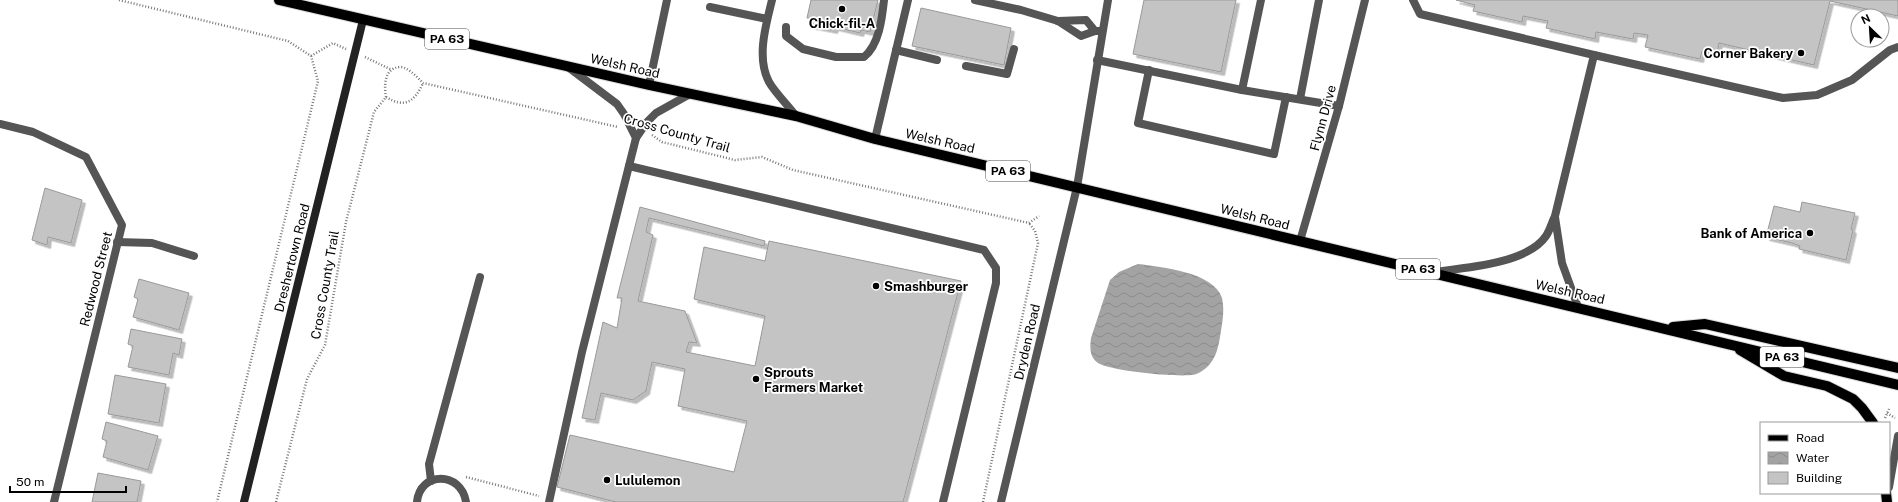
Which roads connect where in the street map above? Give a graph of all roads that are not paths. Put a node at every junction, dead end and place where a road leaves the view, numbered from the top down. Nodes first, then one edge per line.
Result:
1 (279, 0) edge
2 (667, 0) edge
3 (772, 0) edge
4 (884, 0) edge
5 (908, 0) edge
6 (974, 0) edge
7 (1108, 0) edge
8 (1261, 0) edge
9 (1319, 0) edge
10 (1365, 0) edge
11 (1413, 0) edge
12 (710, 7) dead end
13 (768, 18) junction
14 (363, 20) junction
15 (1058, 21) junction
16 (786, 27) dead end
17 (1098, 31) junction
18 (1898, 47) edge
19 (1014, 49) dead end
20 (896, 50) junction
21 (1594, 55) junction
22 (937, 60) dead end
23 (1097, 60) junction
24 (966, 66) dead end
25 (568, 67) junction
26 (1149, 70) junction
27 (648, 85) junction
28 (1242, 90) junction
29 (690, 94) junction
30 (1286, 97) junction
31 (1300, 99) junction
32 (1339, 106) junction
33 (796, 116) junction
34 (0, 124) edge
35 (636, 134) junction
36 (875, 139) junction
37 (629, 166) junction
38 (1077, 187) junction
39 (1555, 216) junction
40 (1300, 241) junction
41 (117, 242) junction
42 (194, 256) dead end
43 (1432, 272) junction
44 (480, 277) dead end
45 (1578, 307) junction
46 (1665, 328) junction
47 (1730, 344) junction
48 (1898, 368) edge
49 (1898, 385) edge
50 (1872, 422) edge
51 (1898, 436) edge
52 (431, 481) junction
53 (1890, 481) edge
54 (54, 502) edge
55 (244, 502) edge
56 (417, 502) edge
57 (466, 502) edge
58 (548, 502) edge
59 (943, 502) edge
60 (1001, 502) edge

1 - 14 main road, Welsh Road / PA 63
2 - 27 street
3 - 13 street
4 - 16 street
5 - 20 street
6 - 15 street
7 - 17 street
8 - 28 street
9 - 31 street
10 - 32 street, Flynn Drive
11 - 21 street
12 - 13 street
13 - 33 street
14 - 25 main road, Welsh Road / PA 63
14 - 55 main road, Dreshertown Road
15 - 17 street
15 - 17 street
17 - 23 street
18 - 21 street
19 - 24 street
20 - 22 street
20 - 36 street
21 - 39 street
23 - 26 street
23 - 38 street
25 - 27 main road, Welsh Road / PA 63
25 - 35 street
26 - 28 street
26 - 30 street
27 - 29 main road, Welsh Road / PA 63
28 - 30 street
29 - 33 main road, Welsh Road / PA 63
29 - 35 street
30 - 31 street
31 - 32 street
32 - 40 street, Flynn Drive
33 - 36 main road, Welsh Road / PA 63
34 - 41 street, Redwood Street
35 - 37 street
36 - 38 main road, Welsh Road / PA 63
37 - 58 street
37 - 59 street
38 - 40 main road, Welsh Road / PA 63
38 - 60 street, Dryden Road
39 - 43 street
39 - 45 street
40 - 43 main road, Welsh Road / PA 63
41 - 42 street
41 - 54 street, Redwood Street
43 - 45 main road, Welsh Road / PA 63
44 - 52 street
45 - 46 main road, Welsh Road / PA 63
46 - 47 main road, Welsh Road / PA 63
46 - 48 main road, Welsh Road / PA 63
47 - 49 main road, Welsh Road / PA 63
47 - 50 main road
51 - 53 street
52 - 56 street
52 - 57 street

